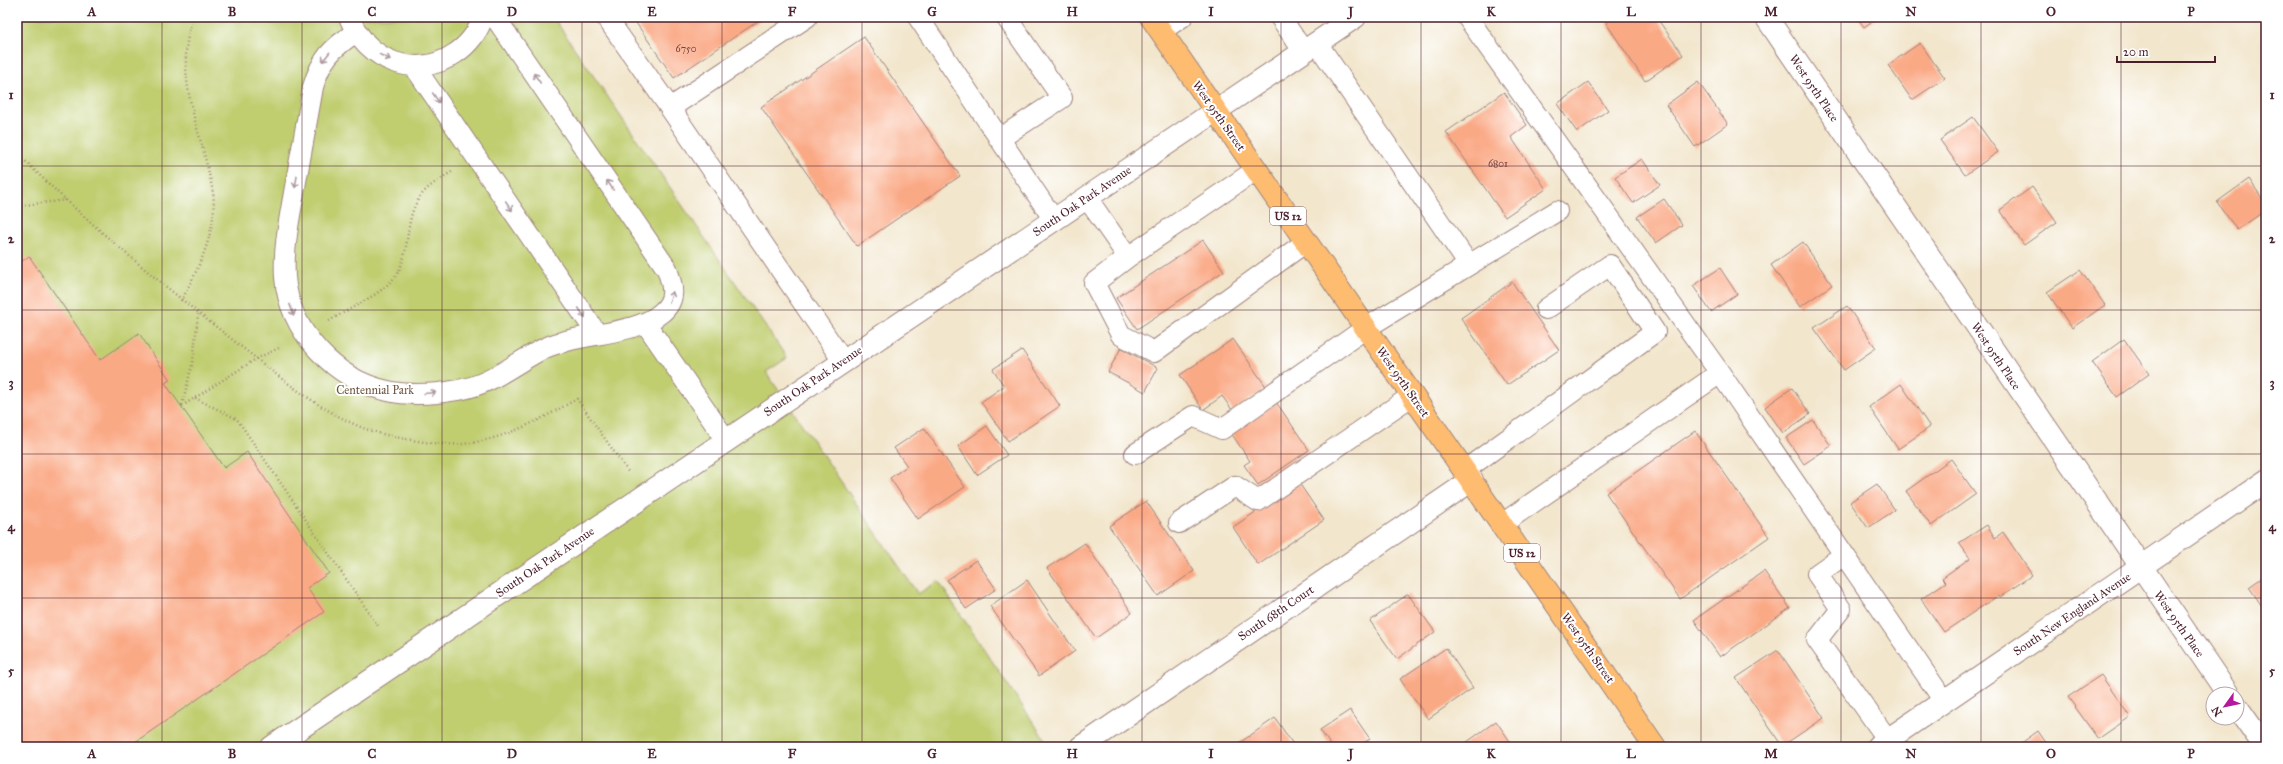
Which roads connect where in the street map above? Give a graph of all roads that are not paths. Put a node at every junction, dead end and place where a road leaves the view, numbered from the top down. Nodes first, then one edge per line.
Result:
1 (483, 17) edge
2 (495, 17) edge
3 (606, 17) edge
4 (807, 17) edge
5 (918, 17) edge
6 (1006, 17) edge
7 (1182, 17) edge
8 (1280, 17) edge
9 (1355, 17) edge
10 (1467, 17) edge
11 (1766, 17) edge
12 (1156, 24) edge
13 (352, 25) edge
14 (1311, 47) junction
15 (414, 66) junction
16 (670, 108) junction
17 (1216, 112) junction
18 (999, 139) junction
19 (1256, 170) junction
20 (1087, 198) junction
21 (1557, 211) dead end
22 (1054, 220) junction
23 (1306, 242) junction
24 (1128, 257) junction
25 (1469, 265) junction
26 (1546, 309) dead end
27 (646, 324) junction
28 (1366, 328) junction
29 (597, 334) junction
30 (843, 361) junction
31 (1720, 373) junction
32 (1413, 395) junction
33 (726, 440) junction
34 (1135, 454) dead end
35 (1468, 475) junction
36 (2266, 481) edge
37 (1179, 523) dead end
38 (1502, 524) junction
39 (1844, 555) junction
40 (2139, 567) junction
41 (2222, 686) edge
42 (1944, 701) junction
43 (2245, 718) edge
44 (1883, 743) edge
45 (272, 747) edge
46 (1081, 747) edge
47 (1655, 747) edge
48 (2265, 747) edge

1 - 15 lane
27 -> 2 lane
3 - 16 lane
4 - 16 lane
5 - 18 lane
6 - 18 lane
7 - 12 lane
8 - 14 lane
9 - 14 street, South Oak Park Avenue
10 - 31 lane
11 - 40 street, West 95th Place
12 - 17 main road, West 95th Street / US 12
13 -> 15 lane
13 -> 29 lane
14 - 17 street, South Oak Park Avenue
14 - 25 lane
15 -> 29 lane
16 - 30 lane
17 - 19 main road, West 95th Street / US 12
17 - 20 street, South Oak Park Avenue
18 - 22 lane
19 - 23 main road, West 95th Street / US 12
19 - 24 lane
20 - 22 street, South Oak Park Avenue
20 - 24 lane
21 - 25 lane
22 - 30 street, South Oak Park Avenue
23 - 24 lane
23 - 28 main road, West 95th Street / US 12
25 - 28 lane
26 - 35 lane
27 - 29 lane
27 - 33 lane
28 - 32 main road, West 95th Street / US 12
28 - 34 lane
30 - 33 street, South Oak Park Avenue
31 - 38 lane
31 - 39 lane
32 - 35 main road, West 95th Street / US 12
32 - 37 lane
33 - 45 street, South Oak Park Avenue
35 - 38 main road, West 95th Street / US 12
35 - 46 street, South 68th Court
36 - 40 street, South New England Avenue
38 - 47 main road, West 95th Street / US 12
39 - 42 lane
39 - 44 lane
40 - 41 street, West 95th Place
40 - 42 street, South New England Avenue
42 - 44 street, South New England Avenue
43 - 48 street

